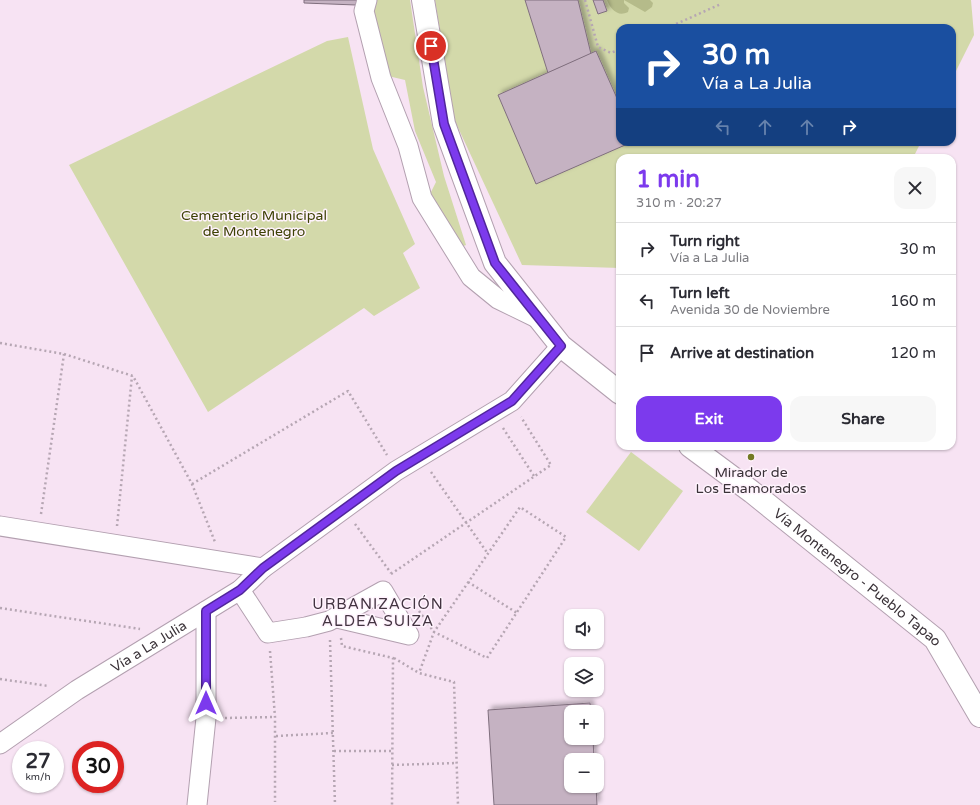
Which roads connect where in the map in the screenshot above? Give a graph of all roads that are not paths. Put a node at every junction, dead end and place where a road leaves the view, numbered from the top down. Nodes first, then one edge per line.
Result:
1 (367, 0) edge
2 (422, 0) edge
3 (539, 320) junction
4 (561, 346) junction
5 (616, 390) edge
6 (695, 450) edge
7 (0, 526) edge
8 (263, 568) junction
9 (240, 590) junction
10 (206, 611) junction
11 (333, 620) road end
12 (980, 716) edge
13 (0, 744) edge
14 (197, 805) edge

1 - 3 street
2 - 3 main road
3 - 4 main road
4 - 5 main road
4 - 8 street, Vía a La Julia
6 - 12 main road, Vía Montenegro - Pueblo Tapao
7 - 8 street
8 - 9 street, Vía a La Julia
9 - 10 street, Vía a La Julia
9 - 11 street
10 - 13 street, Vía a La Julia
10 - 14 street

